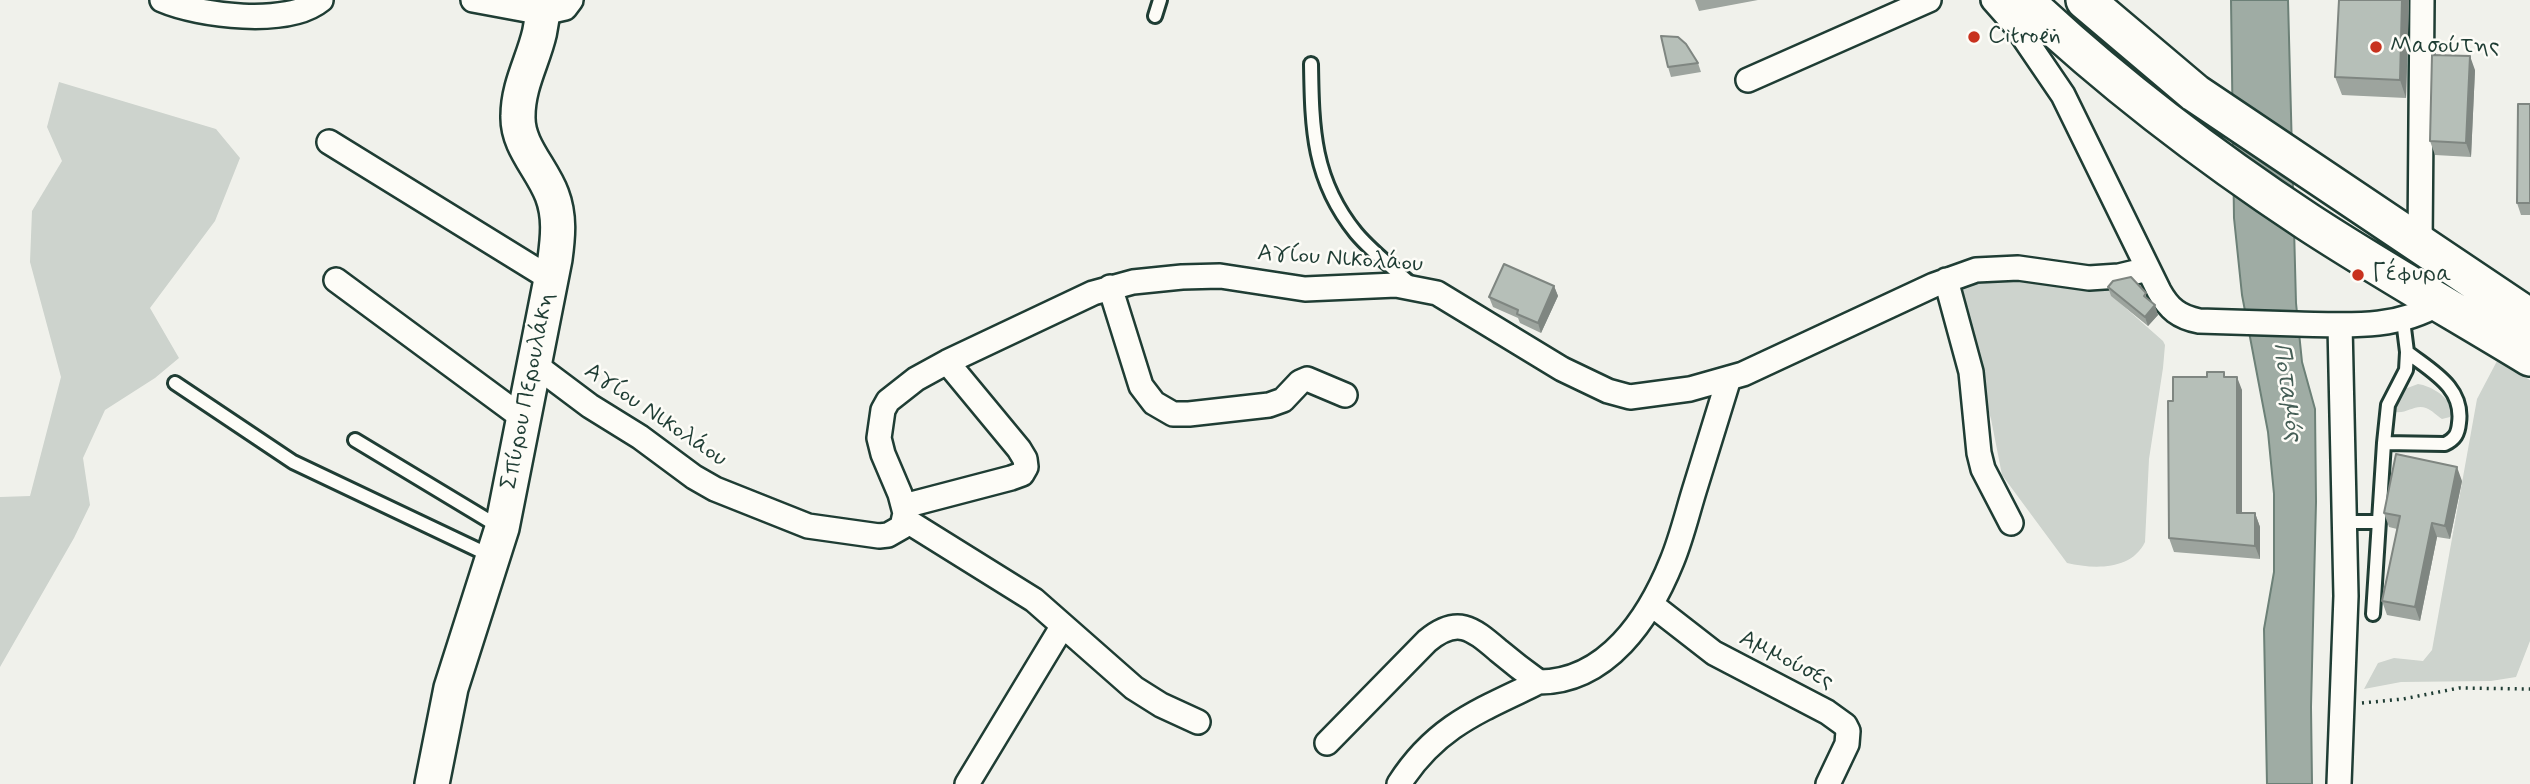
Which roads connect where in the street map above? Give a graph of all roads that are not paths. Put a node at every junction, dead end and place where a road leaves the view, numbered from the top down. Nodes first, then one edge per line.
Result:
1 (162, 0) edge
2 (321, 0) edge
3 (473, 0) edge
4 (1160, 0) edge
5 (1929, 0) edge
6 (1993, 0) edge
7 (2024, 0) edge
8 (2085, 0) edge
9 (2110, 0) edge
10 (2422, 0) edge
11 (552, 4) edge
12 (1155, 16) dead end
13 (1311, 64) dead end
14 (2166, 67) junction
15 (1748, 80) dead end
16 (329, 142) dead end
17 (2420, 246) junction
18 (2148, 269) junction
19 (551, 279) junction
20 (336, 280) dead end
21 (1947, 280) junction
22 (1110, 287) junction
23 (1414, 287) junction
24 (2440, 303) junction
25 (2526, 313) edge
26 (2403, 320) junction
27 (2340, 325) junction
28 (2407, 352) junction
29 (2530, 356) edge
30 (947, 362) junction
31 (534, 364) junction
32 (1730, 378) junction
33 (175, 383) dead end
34 (1345, 395) dead end
35 (523, 418) junction
36 (355, 440) dead end
37 (2384, 443) junction
38 (904, 512) junction
39 (2345, 522) junction
40 (2379, 522) junction
41 (2011, 523) dead end
42 (498, 543) junction
43 (1651, 604) junction
44 (2374, 614) dead end
45 (1062, 627) junction
46 (1538, 682) junction
47 (1198, 722) dead end
48 (1327, 743) dead end
49 (432, 784) edge
50 (967, 784) edge
51 (1399, 784) edge
52 (1828, 784) edge
53 (2339, 784) edge

1 - 2 street
3 - 11 street
4 - 12 lane
5 - 15 street
6 - 18 street
7 - 24 main road
8 - 14 main road
9 - 14 street
10 - 17 street
11 - 19 street, Σπύρου Περουλάκη
13 - 23 lane
14 - 17 main road
16 - 19 street
17 - 25 main road
18 - 21 street, Αγίου Νικολάου
18 - 27 street
19 - 31 street, Σπύρου Περουλάκη
20 - 35 street
21 - 32 street, Αγίου Νικολάου
21 - 41 street
22 - 23 street, Αγίου Νικολάου
22 - 30 street, Αγίου Νικολάου
22 - 34 street
23 - 32 street, Αγίου Νικολάου
24 - 26 street
24 - 29 main road
26 - 27 street
26 - 28 lane
27 - 39 street
28 - 37 lane
28 - 37 lane
30 - 38 street, Αγίου Νικολάου
30 - 38 street
31 - 35 street, Σπύρου Περουλάκη
31 - 38 street, Αγίου Νικολάου
32 - 43 street
33 - 42 lane
35 - 42 street, Σπύρου Περουλάκη
36 - 42 lane
37 - 40 lane
38 - 45 street
39 - 40 lane
39 - 53 street
40 - 44 lane
42 - 49 street, Σπύρου Περουλάκη
43 - 46 street
43 - 52 street, Αμμούσες
45 - 47 street
45 - 50 street
46 - 48 street
46 - 51 street

